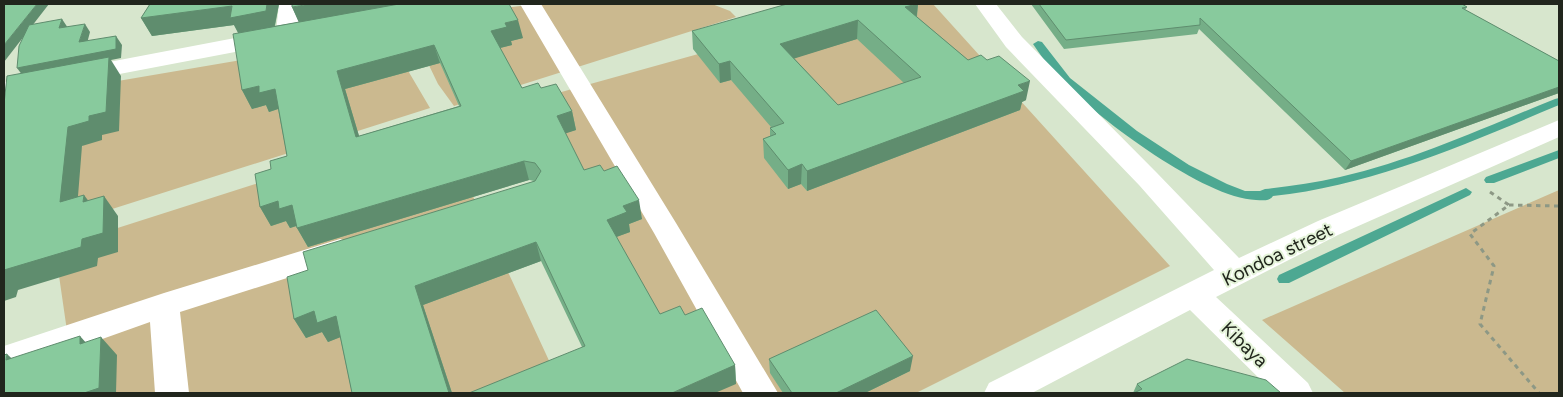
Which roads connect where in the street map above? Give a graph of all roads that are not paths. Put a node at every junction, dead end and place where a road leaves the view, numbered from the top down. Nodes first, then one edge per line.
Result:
1 (289, 4) edge
2 (530, 4) edge
3 (985, 4) edge
4 (4, 89) edge
5 (1559, 128) edge
6 (361, 244) edge
7 (1235, 273) junction
8 (1194, 296) junction
9 (164, 306) junction
10 (4, 360) edge
11 (172, 393) edge
12 (761, 393) edge
13 (1001, 393) edge
14 (1296, 393) edge

1 - 4 street
2 - 12 street
3 - 7 street
5 - 7 street, Kondoa street
6 - 9 street
7 - 8 street, Kondoa street
8 - 13 street, Kondoa street
8 - 14 street, Kibaya
9 - 10 street
9 - 11 street

